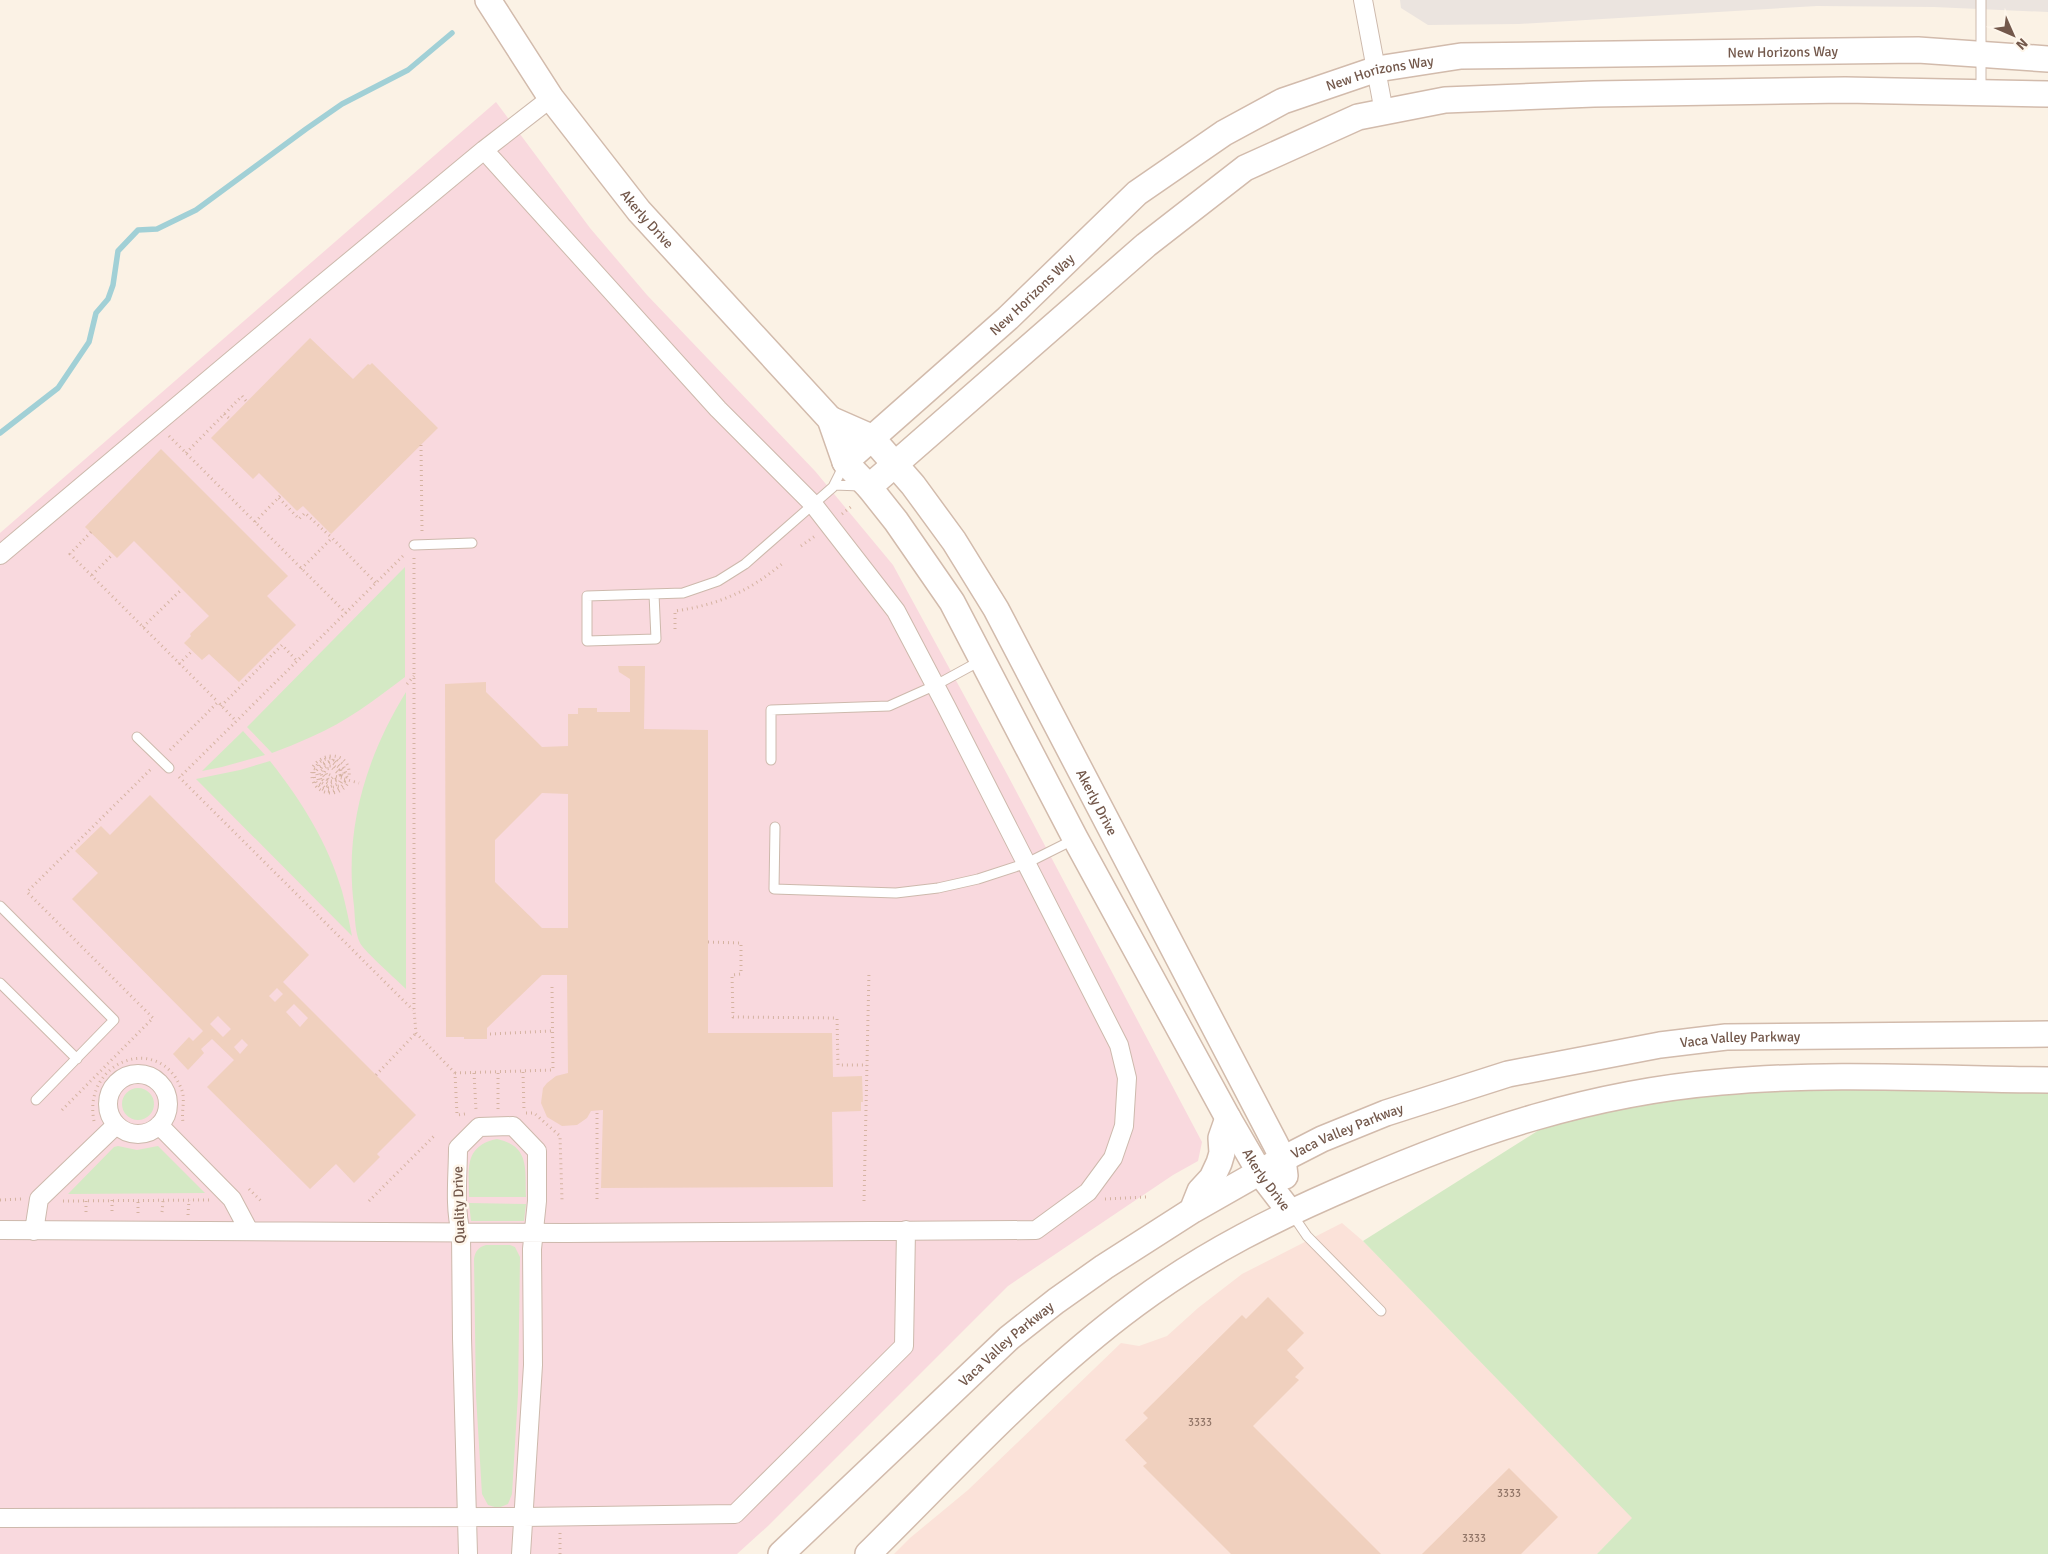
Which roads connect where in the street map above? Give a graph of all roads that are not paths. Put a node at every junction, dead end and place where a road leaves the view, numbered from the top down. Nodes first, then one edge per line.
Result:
1 (488, 0) edge
2 (1363, 0) edge
3 (1981, 0) edge
4 (1981, 54) junction
5 (2048, 59) edge
6 (1377, 69) junction
7 (1981, 92) junction
8 (2048, 94) edge
9 (551, 98) junction
10 (1384, 112) junction
11 (484, 150) junction
12 (830, 419) junction
13 (871, 437) junction
14 (845, 462) junction
15 (895, 465) junction
16 (834, 485) junction
17 (869, 487) junction
18 (813, 504) junction
19 (472, 543) dead end
20 (418, 544) road end
21 (0, 555) edge
22 (654, 594) junction
23 (983, 659) junction
24 (936, 685) junction
25 (137, 737) dead end
26 (772, 760) dead end
27 (170, 768) road end
28 (775, 826) dead end
29 (1076, 838) junction
30 (1027, 863) junction
31 (0, 906) edge
32 (0, 983) edge
33 (2048, 1034) edge
34 (77, 1059) junction
35 (2048, 1080) edge
36 (36, 1100) dead end
37 (1228, 1118) junction
38 (159, 1125) junction
39 (116, 1126) junction
40 (1282, 1159) junction
41 (1260, 1173) junction
42 (1193, 1210) junction
43 (1290, 1212) junction
44 (0, 1230) edge
45 (34, 1230) junction
46 (906, 1230) junction
47 (249, 1232) junction
48 (461, 1233) junction
49 (534, 1233) junction
50 (1381, 1311) dead end
51 (467, 1516) junction
52 (524, 1517) junction
53 (0, 1518) edge
54 (468, 1554) edge
55 (521, 1554) edge
56 (781, 1554) edge
57 (868, 1554) edge

1 - 9 street, Akerly Drive
2 - 6 street
3 - 4 lane
4 - 5 street, New Horizons Way
4 - 6 street, New Horizons Way
4 - 7 lane
6 - 10 street
6 - 13 street, New Horizons Way
7 - 8 street
7 - 10 street
9 - 11 street
9 - 12 street, Akerly Drive
10 - 15 street
11 - 18 street
11 - 21 street
12 - 13 street, Akerly Drive
12 - 14 street, Akerly Drive
13 - 14 street, New Horizons Way
13 - 15 street, Akerly Drive
14 - 16 lane
14 - 17 street, Akerly Drive
15 - 17 street
15 - 40 street, Akerly Drive
16 - 17 lane
16 - 18 lane
17 - 23 street, Akerly Drive
18 - 22 lane
18 - 24 street
19 - 20 lane
22 - 22 lane
23 - 24 lane
23 - 29 street, Akerly Drive
24 - 26 lane
24 - 30 street
25 - 27 lane
28 - 30 lane
29 - 30 lane
29 - 37 street, Akerly Drive
30 - 46 street
31 - 34 lane
32 - 34 lane
33 - 40 street, Vaca Valley Parkway
34 - 36 lane
35 - 43 street
37 - 41 street, Akerly Drive
37 - 42 street
38 - 39 street
38 - 39 street
38 - 47 street
39 - 45 street
40 - 41 street, Vaca Valley Parkway
40 - 43 street, Akerly Drive
41 - 42 street, Vaca Valley Parkway
41 - 43 street, Akerly Drive
42 - 56 street, Vaca Valley Parkway
43 - 50 lane
43 - 57 street
44 - 45 street
45 - 47 street
46 - 49 street
46 - 52 street
47 - 48 street
48 - 49 street
48 - 49 street, Quality Drive
48 - 51 street, Quality Drive
49 - 52 street, Quality Drive
51 - 52 street
51 - 53 street
51 - 54 street, Quality Drive
52 - 55 street, Quality Drive

